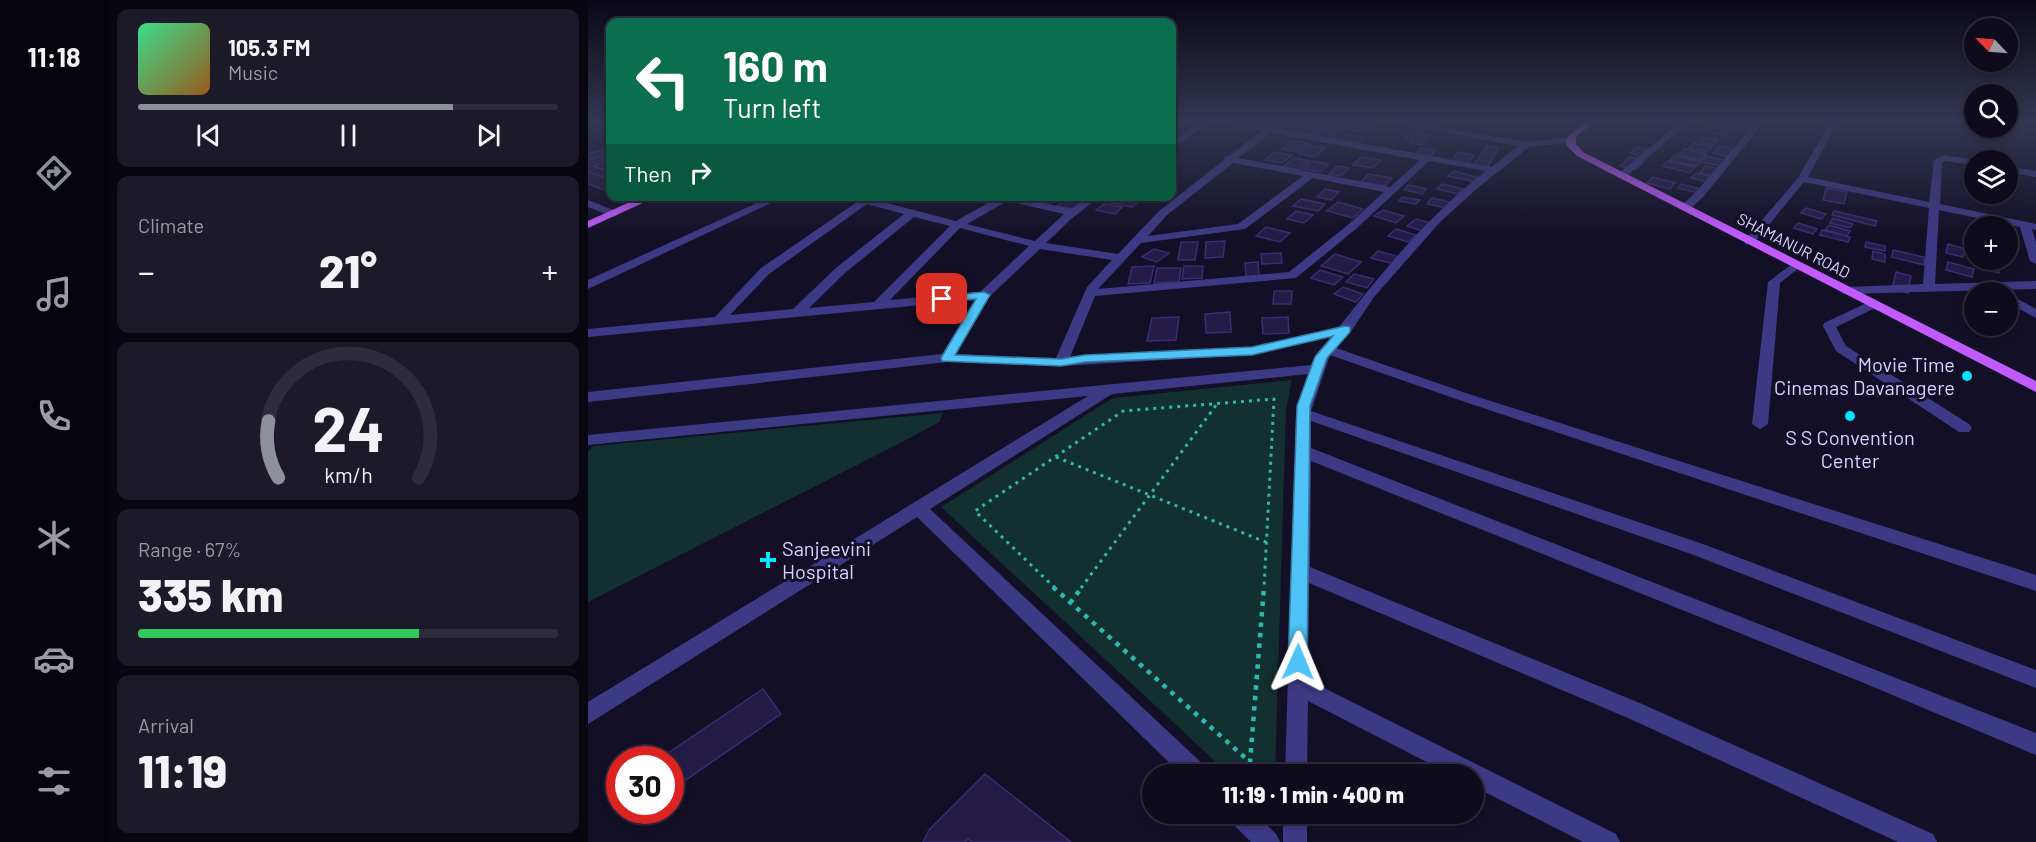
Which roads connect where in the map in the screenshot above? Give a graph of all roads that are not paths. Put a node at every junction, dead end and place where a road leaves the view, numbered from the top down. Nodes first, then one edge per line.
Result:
1 (1228, 159) edge
2 (1229, 159) edge
3 (1427, 159) edge
4 (1435, 159) edge
5 (1508, 159) edge
6 (1590, 159) edge
7 (1643, 159) edge
8 (1729, 159) edge
9 (1813, 159) edge
10 (1941, 159) edge
11 (1494, 170) junction
12 (2018, 171) edge
13 (2036, 174) edge
14 (1310, 176) junction
15 (1621, 176) junction
16 (1802, 179) junction
17 (1391, 190) junction
18 (642, 201) edge
19 (770, 201) edge
20 (865, 201) joint
21 (995, 201) edge
22 (1020, 201) edge
23 (1089, 201) edge
24 (588, 203) edge
25 (1934, 206) junction
26 (1684, 208) junction
27 (911, 213) junction
28 (1073, 213) junction
29 (614, 214) junction
30 (958, 224) junction
31 (588, 225) edge
32 (2030, 226) edge
33 (1139, 240) junction
34 (1749, 242) junction
35 (1038, 245) junction
36 (1122, 258) junction
37 (2036, 261) edge
38 (1796, 265) junction
39 (588, 285) edge
40 (2018, 285) edge
41 (2036, 285) edge
42 (1964, 286) edge
43 (1929, 288) junction
44 (1847, 291) junction
45 (1091, 293) junction
46 (984, 295) junction
47 (2018, 303) edge
48 (1873, 304) junction
49 (879, 305) junction
50 (797, 313) junction
51 (2036, 314) edge
52 (719, 320) junction
53 (1345, 329) junction
54 (588, 333) edge
55 (1327, 349) junction
56 (947, 358) junction
57 (1061, 362) junction
58 (1317, 369) junction
59 (2036, 387) edge
60 (1108, 389) junction
61 (588, 397) edge
62 (1304, 413) junction
63 (1760, 424) dead end
64 (1964, 428) dead end
65 (588, 440) edge
66 (1302, 451) junction
67 (918, 508) junction
68 (1299, 571) junction
69 (2036, 583) edge
70 (2036, 679) edge
71 (1297, 685) junction
72 (588, 714) edge
73 (2036, 744) edge
74 (1187, 764) edge
75 (1296, 764) edge
76 (1249, 824) edge
77 (1295, 824) edge
78 (1268, 842) edge
79 (1295, 842) edge
80 (1608, 842) edge
81 (1925, 842) edge

1 - 33 street
2 - 14 street
3 - 17 street
4 - 11 street
5 - 11 street
6 - 15 main road, SHAMANUR ROAD
7 - 15 street
8 - 26 street
9 - 16 street
10 - 25 street
11 - 53 street
12 - 13 street
14 - 17 street
14 - 33 street
15 - 26 main road, SHAMANUR ROAD
16 - 25 street
16 - 34 street
17 - 45 street
18 - 29 main road
19 - 39 street
20 - 27 street
20 - 52 street
21 - 30 street
22 - 28 street
23 - 28 street
24 - 29 street
25 - 32 street
25 - 43 street
26 - 34 main road, SHAMANUR ROAD
27 - 30 street
27 - 50 street
28 - 35 street
29 - 31 main road
30 - 35 street
30 - 49 street
32 - 37 street
33 - 36 street
34 - 38 main road, SHAMANUR ROAD
35 - 36 street
35 - 46 street
36 - 45 street
38 - 44 main road, SHAMANUR ROAD
38 - 63 street
40 - 41 street
42 - 43 street
43 - 44 street
44 - 48 main road, SHAMANUR ROAD
45 - 57 street
46 - 49 street
46 - 56 street
47 - 51 street
48 - 59 main road, SHAMANUR ROAD
48 - 64 street
49 - 50 street
50 - 52 street
52 - 54 street
53 - 55 street
53 - 57 street
55 - 58 street
55 - 69 street
56 - 57 street
56 - 61 street
58 - 60 street
58 - 62 street
60 - 65 street
60 - 67 street
62 - 66 street
62 - 70 street
66 - 68 street
66 - 73 street
67 - 72 street
67 - 74 street
68 - 71 street
68 - 81 street
71 - 75 street
71 - 80 street
76 - 78 street
77 - 79 street

